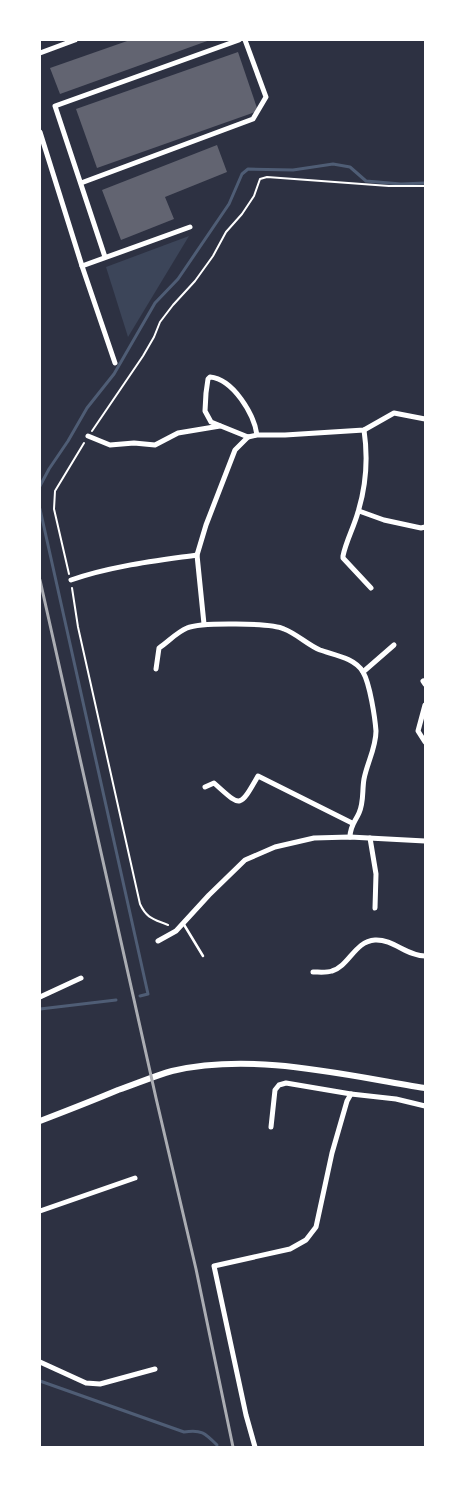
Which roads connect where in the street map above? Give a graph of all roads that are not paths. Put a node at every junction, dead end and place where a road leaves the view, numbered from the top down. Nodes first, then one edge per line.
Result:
1 (75, 40) edge
2 (238, 40) edge
3 (245, 40) edge
4 (40, 53) edge
5 (40, 132) edge
6 (81, 183) junction
7 (190, 227) dead end
8 (105, 257) junction
9 (82, 266) junction
10 (115, 363) dead end
11 (425, 419) edge
12 (220, 426) junction
13 (364, 430) junction
14 (257, 434) junction
15 (88, 436) road end
16 (248, 437) junction
17 (359, 511) junction
18 (425, 528) edge
19 (197, 556) junction
20 (71, 580) road end
21 (371, 588) dead end
22 (204, 624) junction
23 (394, 645) dead end
24 (156, 669) dead end
25 (363, 672) junction
26 (425, 705) edge
27 (425, 742) edge
28 (205, 787) dead end
29 (352, 822) junction
30 (350, 837) junction
31 (370, 838) junction
32 (425, 841) edge
33 (375, 908) dead end
34 (183, 923) junction
35 (158, 941) dead end
36 (203, 956) dead end
37 (425, 956) edge
38 (313, 972) dead end
39 (81, 978) dead end
40 (40, 997) edge
41 (424, 1088) edge
42 (351, 1094) junction
43 (425, 1106) edge
44 (40, 1121) edge
45 (271, 1127) dead end
46 (136, 1178) dead end
47 (40, 1211) edge
48 (40, 1362) edge
49 (155, 1369) dead end
50 (255, 1447) edge

1 - 4 street
2 - 6 street
3 - 6 street
5 - 9 street
6 - 8 street
7 - 8 street
8 - 9 street
9 - 10 street
11 - 13 street
12 - 14 street
12 - 15 street
12 - 16 street
13 - 14 street
13 - 17 street
14 - 16 street
16 - 19 street
17 - 18 street
17 - 21 street
19 - 20 street
19 - 22 street
22 - 24 street
22 - 25 street
23 - 25 street
25 - 29 street
26 - 27 street
28 - 29 street
29 - 30 street
30 - 31 street
30 - 34 street
31 - 32 street
31 - 33 street
34 - 35 street
34 - 36 lane
37 - 38 street
39 - 40 street
41 - 44 street
42 - 43 street
42 - 45 street
42 - 50 street
46 - 47 street
48 - 49 street

